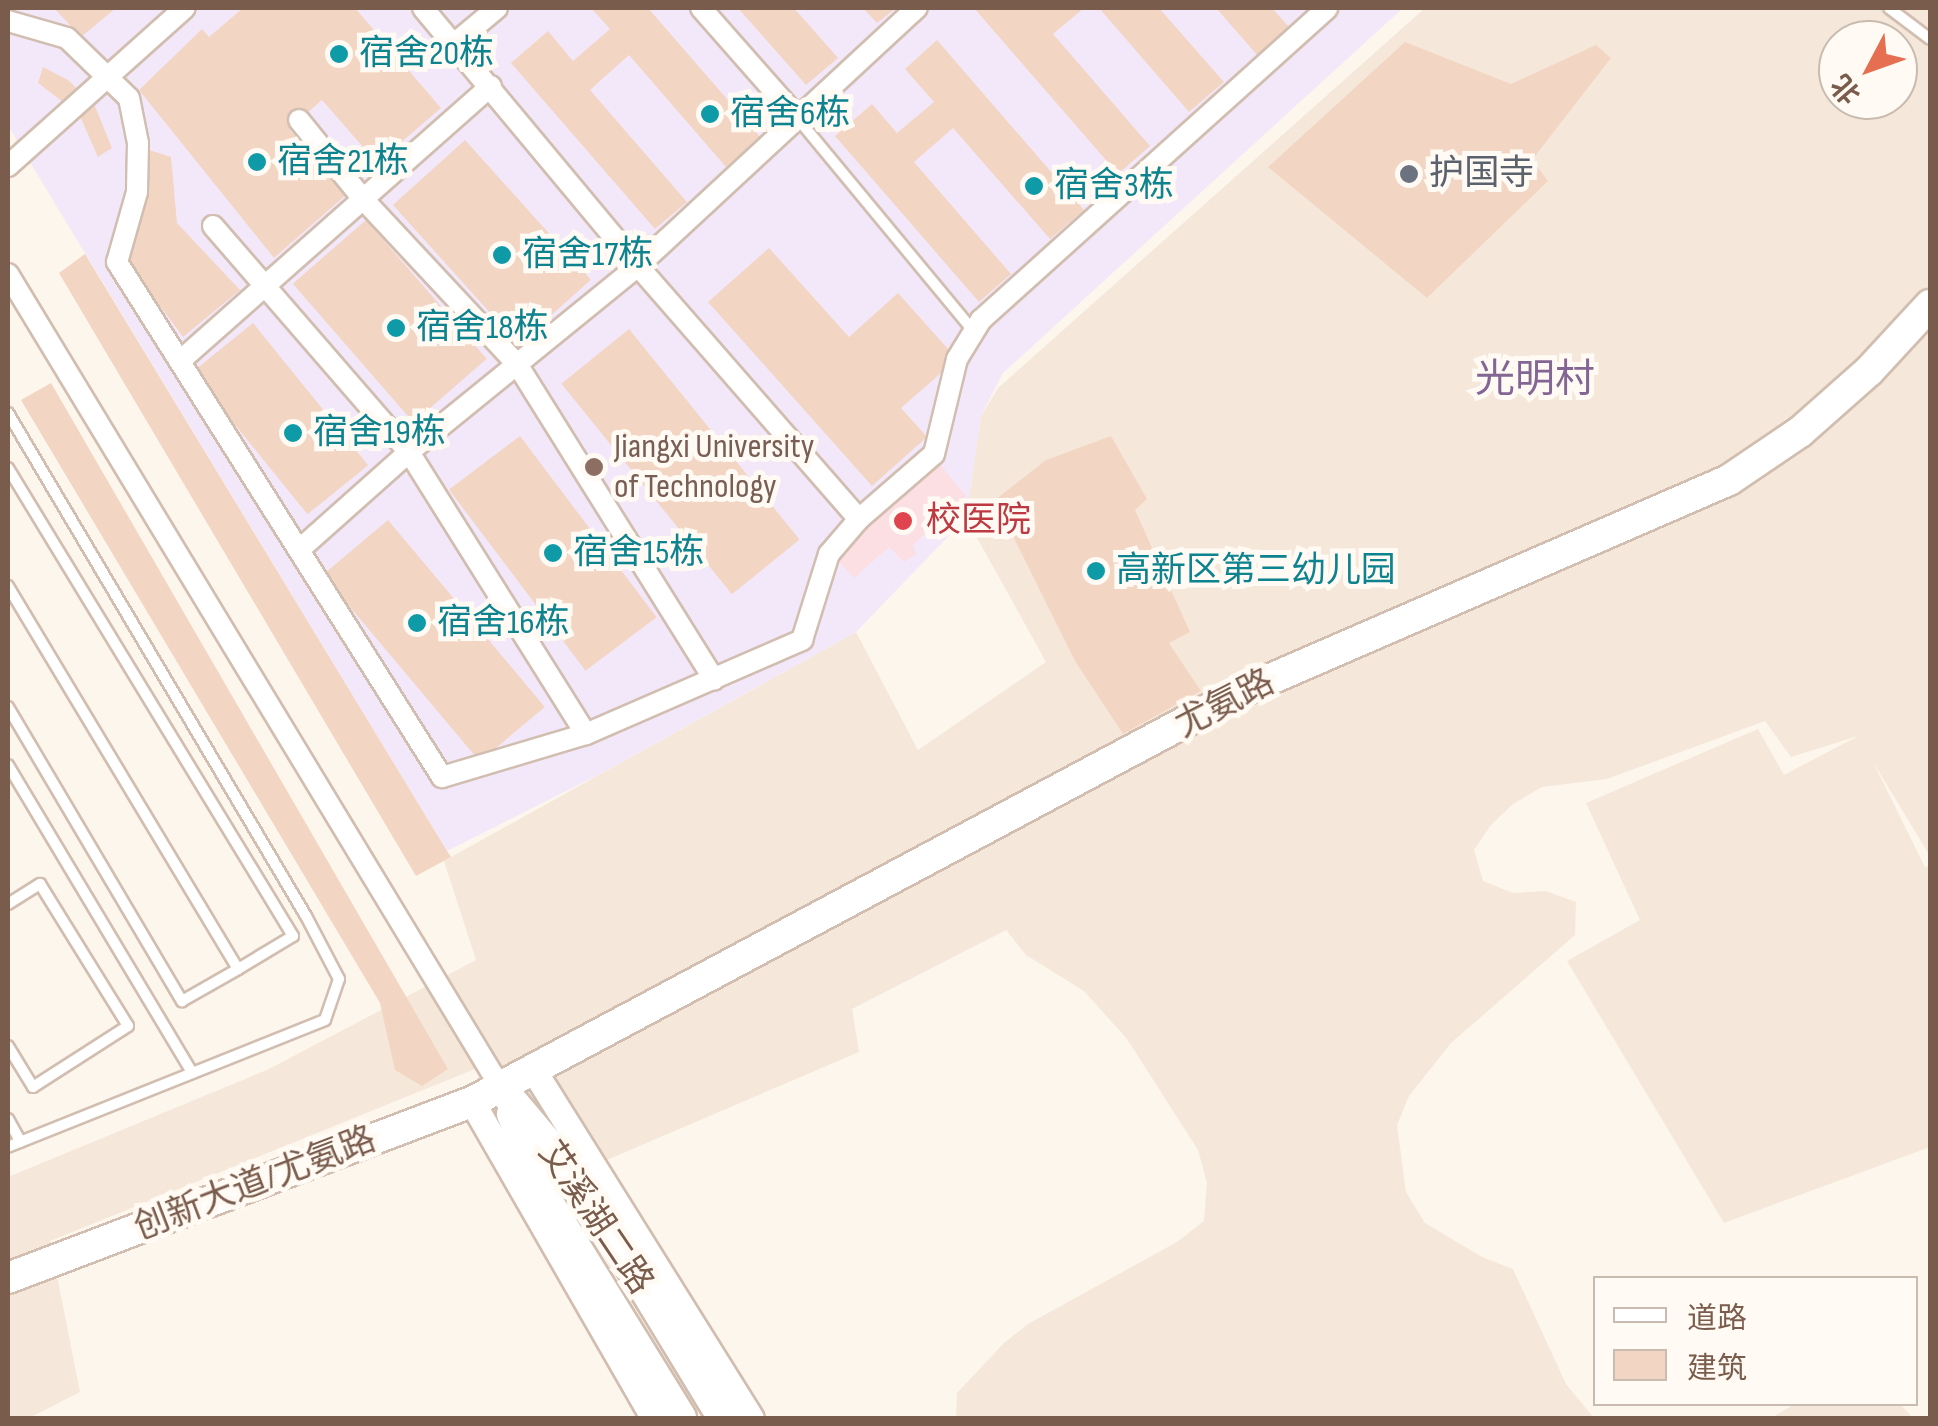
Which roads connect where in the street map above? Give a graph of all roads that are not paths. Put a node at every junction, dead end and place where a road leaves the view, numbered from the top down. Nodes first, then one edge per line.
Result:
1 (185, 8) edge
2 (422, 8) edge
3 (496, 8) edge
4 (701, 8) edge
5 (916, 8) edge
6 (1327, 8) edge
7 (1889, 8) edge
8 (8, 21) edge
9 (1930, 39) edge
10 (454, 44) junction
11 (108, 77) junction
12 (491, 86) junction
13 (798, 118) junction
14 (300, 120) dead end
15 (8, 166) edge
16 (363, 199) junction
17 (213, 226) dead end
18 (638, 266) junction
19 (8, 274) edge
20 (265, 286) junction
21 (1930, 306) edge
22 (976, 334) junction
23 (180, 361) junction
24 (517, 364) junction
25 (8, 412) edge
26 (409, 452) junction
27 (8, 468) edge
28 (858, 519) junction
29 (299, 550) junction
30 (8, 586) edge
31 (714, 679) junction
32 (8, 707) edge
33 (586, 734) junction
34 (8, 765) edge
35 (8, 904) edge
36 (238, 970) junction
37 (8, 1046) edge
38 (534, 1071) junction
39 (192, 1073) junction
40 (501, 1088) junction
41 (472, 1102) junction
42 (8, 1119) edge
43 (21, 1142) junction
44 (8, 1146) edge
45 (8, 1278) edge
46 (654, 1418) edge
47 (681, 1418) edge
48 (723, 1418) edge
49 (751, 1418) edge

1 - 11 street
2 - 10 street
3 - 10 street
4 - 13 street
5 - 13 street
6 - 22 street
7 - 9 lane
8 - 11 street
10 - 12 street
11 - 15 street
11 - 23 street
12 - 16 street
12 - 18 street
13 - 18 street
13 - 22 lane
14 - 16 street
16 - 20 street
16 - 24 street
17 - 20 street
18 - 24 street
18 - 28 street
19 - 40 street
20 - 23 street
20 - 26 street
21 - 38 main road, 尤氨路
22 - 28 street
23 - 29 street
24 - 26 street
24 - 31 street
25 - 39 lane
26 - 29 street
26 - 33 street
27 - 36 lane
28 - 31 street
29 - 33 street
30 - 36 lane
31 - 33 street
32 - 36 lane
34 - 39 lane
35 - 37 lane
38 - 40 main road, 尤氨路
38 - 49 street
39 - 43 lane
40 - 41 main road, 创新大道/尤氨路
40 - 47 main road, 艾溪湖二路
40 - 48 main road, 艾溪湖二路
41 - 45 main road, 创新大道/尤氨路
41 - 46 street
42 - 43 lane
43 - 44 lane

